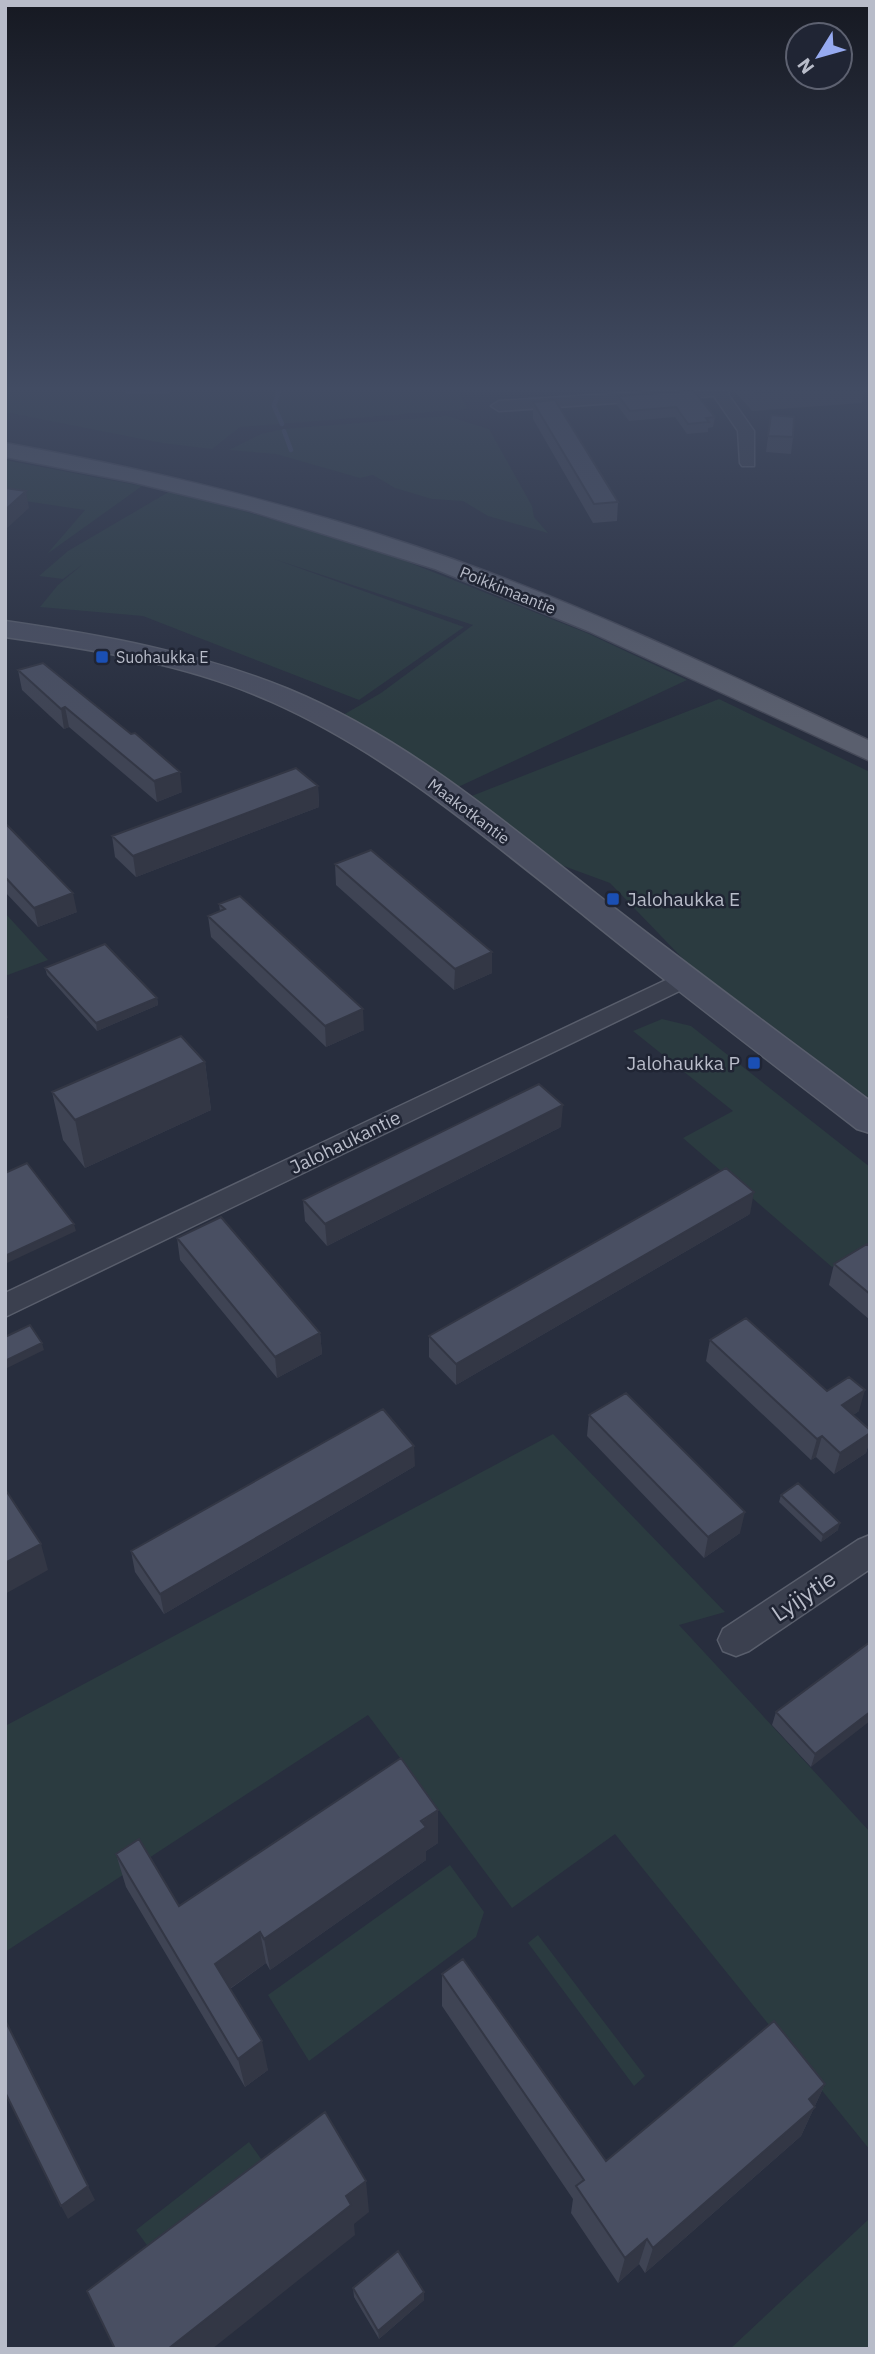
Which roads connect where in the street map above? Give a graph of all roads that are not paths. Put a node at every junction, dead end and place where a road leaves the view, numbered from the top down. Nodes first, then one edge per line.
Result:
1 (242, 501) edge
2 (6, 630) edge
3 (870, 752) edge
4 (685, 979) junction
5 (870, 1119) edge
6 (5, 1306) edge
7 (870, 1550) edge
8 (736, 1640) dead end

1 - 3 main road, Poikkimaantie
2 - 4 street, Maakotkantie
4 - 5 street, Maakotkantie
4 - 6 street, Jalohaukantie
7 - 8 street, Lyijytie

